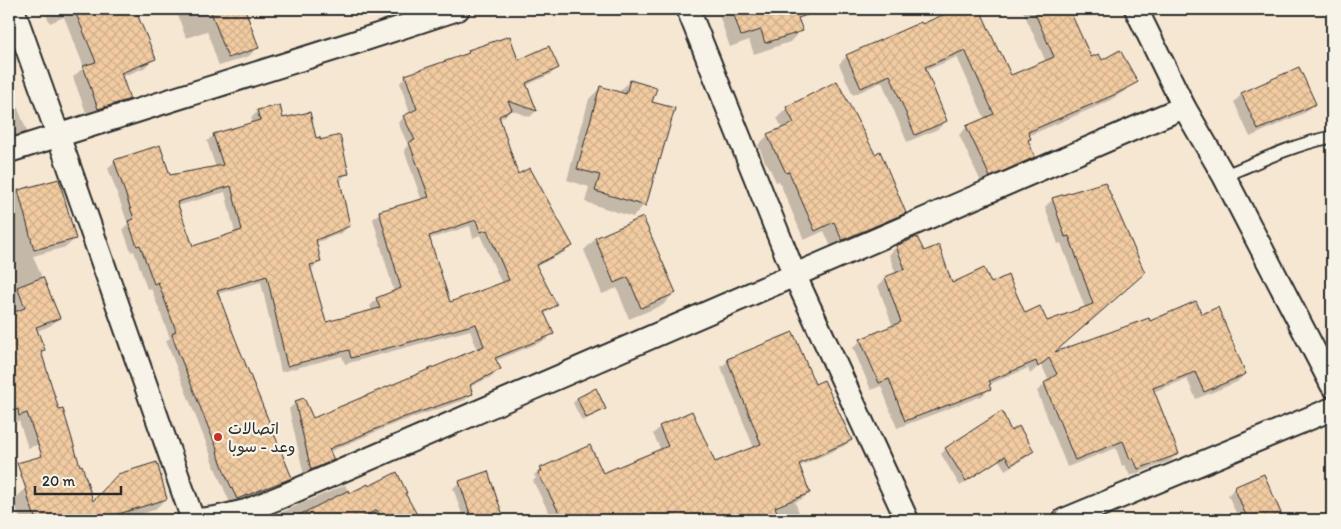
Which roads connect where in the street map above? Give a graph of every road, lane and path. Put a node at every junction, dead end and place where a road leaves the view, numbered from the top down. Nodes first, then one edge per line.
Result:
1 (13, 9) edge
2 (458, 9) edge
3 (688, 9) edge
4 (1136, 9) edge
5 (1184, 107) junction
6 (58, 135) junction
7 (1332, 137) edge
8 (9, 151) edge
9 (1224, 176) junction
10 (795, 276) junction
11 (1332, 385) edge
12 (1332, 409) edge
13 (193, 520) edge
14 (198, 520) edge
15 (907, 520) edge
16 (1064, 520) edge

1 - 6 street
2 - 6 street
3 - 10 street
4 - 5 street
5 - 9 street
5 - 10 street
6 - 8 street
6 - 13 street
7 - 9 lane
9 - 11 street
10 - 14 street
10 - 15 street
12 - 16 street

